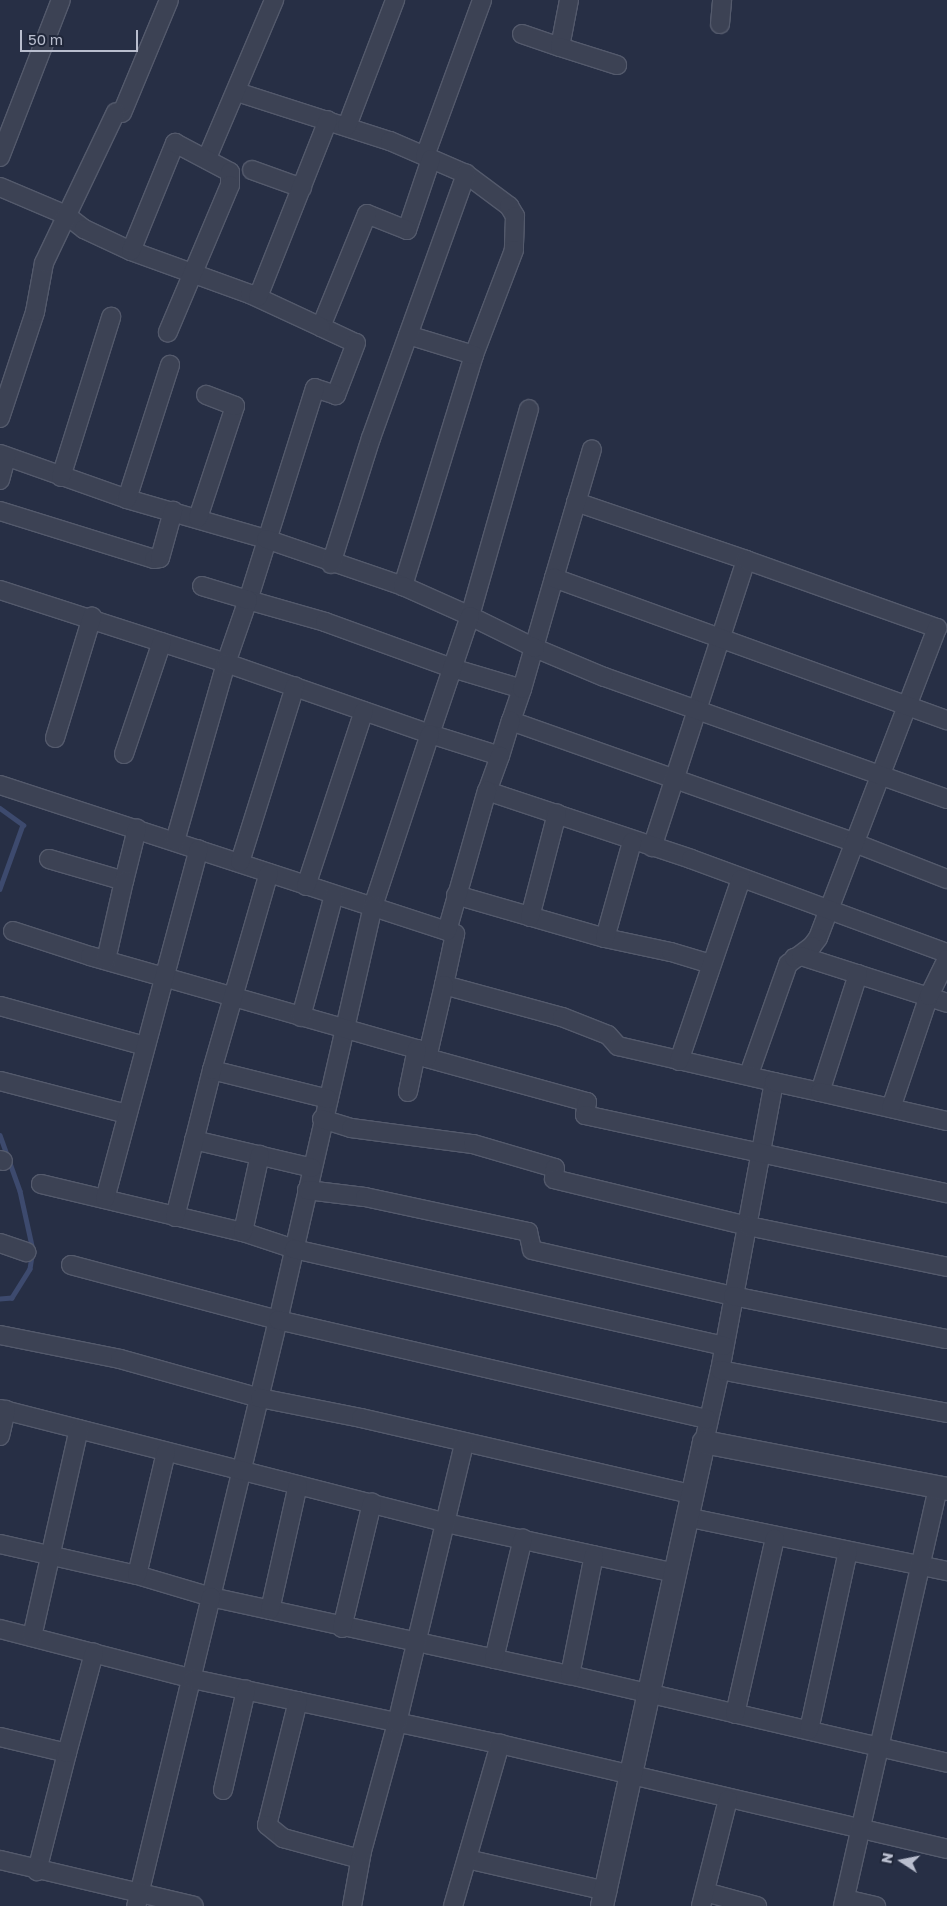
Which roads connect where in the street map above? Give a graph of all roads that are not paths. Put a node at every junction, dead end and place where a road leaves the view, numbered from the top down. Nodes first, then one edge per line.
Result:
1 (61, 0) edge
2 (169, 0) edge
3 (274, 0) edge
4 (395, 0) edge
5 (482, 0) edge
6 (569, 0) edge
7 (722, 0) edge
8 (720, 24) dead end
9 (522, 34) dead end
10 (560, 47) junction
11 (617, 65) dead end
12 (237, 92) junction
13 (328, 120) junction
14 (347, 126) junction
15 (0, 157) edge
16 (207, 158) junction
17 (428, 158) junction
18 (252, 170) dead end
19 (466, 174) junction
20 (0, 187) edge
21 (302, 188) junction
22 (66, 215) junction
23 (132, 251) junction
24 (191, 272) junction
25 (258, 297) junction
26 (111, 317) dead end
27 (321, 327) junction
28 (168, 332) dead end
29 (408, 336) junction
30 (474, 356) junction
31 (170, 364) dead end
32 (206, 394) dead end
33 (529, 409) dead end
34 (0, 418) edge
35 (592, 449) dead end
36 (3, 456) edge
37 (61, 477) junction
38 (0, 480) edge
39 (127, 500) junction
40 (576, 502) junction
41 (0, 511) edge
42 (173, 511) junction
43 (198, 518) junction
44 (266, 539) junction
45 (746, 560) junction
46 (331, 564) junction
47 (554, 578) junction
48 (202, 586) dead end
49 (403, 586) junction
50 (0, 590) edge
51 (248, 600) junction
52 (470, 616) junction
53 (92, 617) junction
54 (942, 631) edge
55 (720, 638) junction
56 (162, 642) junction
57 (535, 648) junction
58 (226, 663) junction
59 (452, 668) junction
60 (295, 686) junction
61 (522, 689) junction
62 (908, 706) junction
63 (698, 709) junction
64 (364, 711) junction
65 (947, 720) edge
66 (511, 722) junction
67 (430, 734) junction
68 (54, 738) dead end
69 (124, 754) dead end
70 (500, 756) junction
71 (881, 774) junction
72 (673, 780) junction
73 (0, 785) edge
74 (487, 791) junction
75 (947, 799) edge
76 (557, 813) junction
77 (137, 829) junction
78 (175, 841) junction
79 (632, 842) junction
80 (852, 842) junction
81 (652, 847) junction
82 (199, 848) junction
83 (49, 859) dead end
84 (240, 862) junction
85 (269, 873) junction
86 (947, 878) edge
87 (741, 879) junction
88 (124, 881) junction
89 (306, 886) junction
90 (334, 895) junction
91 (456, 895) junction
92 (373, 906) junction
93 (828, 908) junction
94 (530, 917) junction
95 (13, 931) dead end
96 (447, 931) junction
97 (604, 938) junction
98 (947, 953) edge
99 (794, 958) junction
100 (947, 959) edge
101 (106, 960) junction
102 (711, 964) junction
103 (858, 974) junction
104 (162, 977) junction
105 (444, 985) junction
106 (929, 996) junction
107 (234, 997) junction
108 (947, 1003) edge
109 (0, 1006) edge
110 (301, 1017) junction
111 (345, 1030) junction
112 (145, 1046) junction
113 (422, 1053) junction
114 (679, 1061) junction
115 (212, 1070) junction
116 (749, 1074) junction
117 (0, 1081) edge
118 (774, 1082) junction
119 (408, 1092) dead end
120 (820, 1092) junction
121 (328, 1099) junction
122 (891, 1108) junction
123 (127, 1114) junction
124 (322, 1119) junction
125 (947, 1121) edge
126 (194, 1140) junction
127 (761, 1153) junction
128 (260, 1155) junction
129 (312, 1168) junction
130 (40, 1184) dead end
131 (307, 1190) junction
132 (947, 1193) edge
133 (105, 1199) junction
134 (175, 1217) junction
135 (748, 1226) junction
136 (243, 1232) junction
137 (0, 1243) edge
138 (294, 1249) junction
139 (26, 1252) dead end
140 (71, 1265) dead end
141 (947, 1267) edge
142 (733, 1296) junction
143 (278, 1320) junction
144 (0, 1335) edge
145 (947, 1339) edge
146 (724, 1346) junction
147 (720, 1370) junction
148 (260, 1398) junction
149 (3, 1410) edge
150 (947, 1413) edge
151 (708, 1419) junction
152 (79, 1429) junction
153 (0, 1436) edge
154 (704, 1442) junction
155 (464, 1444) junction
156 (166, 1452) junction
157 (242, 1472) junction
158 (298, 1485) junction
159 (942, 1488) edge
160 (691, 1494) junction
161 (372, 1504) junction
162 (686, 1517) junction
163 (446, 1522) junction
164 (523, 1538) junction
165 (775, 1538) junction
166 (0, 1544) edge
167 (848, 1551) junction
168 (50, 1555) junction
169 (594, 1555) junction
170 (920, 1567) junction
171 (947, 1572) edge
172 (675, 1573) junction
173 (137, 1575) junction
174 (211, 1597) junction
175 (270, 1610) junction
176 (342, 1628) junction
177 (0, 1629) edge
178 (32, 1637) junction
179 (415, 1642) junction
180 (94, 1653) junction
181 (494, 1659) junction
182 (570, 1675) junction
183 (193, 1679) junction
184 (246, 1690) junction
185 (650, 1696) junction
186 (298, 1702) junction
187 (735, 1714) junction
188 (397, 1723) junction
189 (809, 1730) junction
190 (0, 1737) edge
191 (500, 1744) junction
192 (879, 1747) junction
193 (67, 1752) junction
194 (947, 1763) edge
195 (633, 1776) junction
196 (223, 1790) dead end
197 (728, 1799) junction
198 (861, 1831) junction
199 (947, 1849) edge
200 (360, 1859) junction
201 (466, 1859) junction
202 (0, 1860) edge
203 (37, 1871) junction
204 (605, 1898) edge
205 (703, 1899) edge
206 (137, 1900) edge
207 (844, 1902) edge
208 (194, 1906) edge
209 (352, 1906) edge
210 (453, 1906) edge
211 (757, 1906) edge
212 (876, 1906) edge

1 - 15 street
2 - 22 street
3 - 12 street
4 - 14 street
5 - 17 street
6 - 10 street
7 - 8 street
9 - 10 street
10 - 11 street
12 - 13 street
12 - 16 street
13 - 14 street
13 - 21 street
14 - 17 street
16 - 23 street
16 - 24 street
17 - 19 street
17 - 27 street
18 - 21 street
19 - 29 street
19 - 30 street
20 - 22 street
21 - 25 street
22 - 23 street
22 - 34 street
23 - 24 street
24 - 25 street
24 - 28 street
25 - 27 street
26 - 37 street
27 - 44 street
29 - 30 street
29 - 46 street
30 - 49 street
31 - 39 street
32 - 43 street
33 - 52 street
35 - 40 street
36 - 37 street
36 - 38 street
37 - 39 street
39 - 42 street
40 - 45 street
40 - 47 street
41 - 42 street
42 - 43 street
43 - 44 street
44 - 46 street
44 - 51 street
45 - 54 street
45 - 55 street
46 - 49 street
47 - 55 street
47 - 57 street
48 - 51 street
49 - 52 street
50 - 53 street
51 - 58 street
51 - 59 street
52 - 57 street
52 - 59 street
53 - 56 street
53 - 68 street
54 - 62 street
55 - 62 street
55 - 63 street
56 - 58 street
56 - 69 street
57 - 61 street
57 - 63 street
58 - 60 street
58 - 78 street
59 - 61 street
59 - 67 street
60 - 64 street
60 - 84 street
61 - 66 street
62 - 65 street
62 - 71 street
63 - 71 street
63 - 72 street
64 - 67 street
64 - 89 street
66 - 70 street
66 - 72 street
67 - 70 street
67 - 92 street
70 - 74 street
71 - 75 street
71 - 80 street
72 - 80 street
72 - 81 street
73 - 77 street
74 - 76 street
74 - 91 street
76 - 79 street
76 - 94 street
77 - 78 street
77 - 88 street
78 - 82 street
79 - 81 street
79 - 97 street
80 - 86 street
80 - 93 street
81 - 87 street
82 - 84 street
82 - 104 street
83 - 88 street
84 - 85 street
85 - 89 street
85 - 107 street
87 - 93 street
87 - 102 street
88 - 101 street
89 - 90 street
90 - 92 street
90 - 110 street
91 - 94 street
91 - 96 street
92 - 96 street
92 - 111 street
93 - 98 street
93 - 99 street
94 - 97 street
95 - 101 street
96 - 105 street
97 - 102 street
99 - 103 street
99 - 116 street
100 - 106 street
101 - 104 street
102 - 114 street
103 - 106 street
103 - 120 street
104 - 107 street
104 - 112 street
105 - 113 street
105 - 114 street
106 - 108 street
106 - 122 street
107 - 110 street
107 - 115 street
109 - 112 street
110 - 111 street
111 - 113 street
111 - 121 street
112 - 123 street
113 - 119 street
113 - 127 street
114 - 116 street
115 - 121 street
115 - 126 street
116 - 118 street
117 - 123 street
118 - 120 street
118 - 127 street
120 - 122 street
121 - 124 street
122 - 125 street
123 - 133 street
124 - 129 street
124 - 135 street
126 - 128 street
126 - 134 street
127 - 132 street
127 - 135 street
128 - 129 street
128 - 136 street
129 - 131 street
130 - 133 street
131 - 138 street
131 - 142 street
133 - 134 street
134 - 136 street
135 - 141 street
135 - 142 street
136 - 138 street
137 - 139 street
138 - 143 street
138 - 146 street
140 - 143 street
142 - 145 street
142 - 146 street
143 - 148 street
143 - 151 street
144 - 148 street
146 - 147 street
147 - 150 street
147 - 151 street
148 - 155 street
148 - 157 street
149 - 152 street
149 - 153 street
151 - 154 street
152 - 156 street
152 - 168 street
154 - 159 street
154 - 160 street
155 - 160 street
155 - 163 street
156 - 157 street
156 - 173 street
157 - 158 street
157 - 174 street
158 - 161 street
158 - 175 street
159 - 170 street
160 - 162 street
161 - 163 street
161 - 176 street
162 - 165 street
162 - 172 street
163 - 164 street
163 - 179 street
164 - 169 street
164 - 181 street
165 - 167 street
165 - 187 street
166 - 168 street
167 - 170 street
167 - 189 street
168 - 173 street
168 - 178 street
169 - 172 street
169 - 182 street
170 - 171 street
170 - 192 street
172 - 185 street
173 - 174 street
174 - 175 street
174 - 183 street
175 - 176 street
176 - 179 street
177 - 178 street
178 - 180 street
179 - 181 street
179 - 188 street
180 - 183 street
180 - 193 street
181 - 182 street
182 - 185 street
183 - 184 street
183 - 206 street
184 - 186 street
184 - 196 street
185 - 187 street
185 - 195 street
186 - 188 street
186 - 200 street
187 - 189 street
188 - 191 street
188 - 200 street
189 - 192 street
190 - 193 street
191 - 195 street
191 - 201 street
192 - 194 street
192 - 198 street
193 - 203 street
195 - 197 street
195 - 204 street
197 - 198 street
197 - 205 street
198 - 199 street
198 - 207 street
200 - 209 street
201 - 204 street
201 - 210 street
202 - 203 street
203 - 206 street
205 - 211 street
206 - 208 street
207 - 212 street

